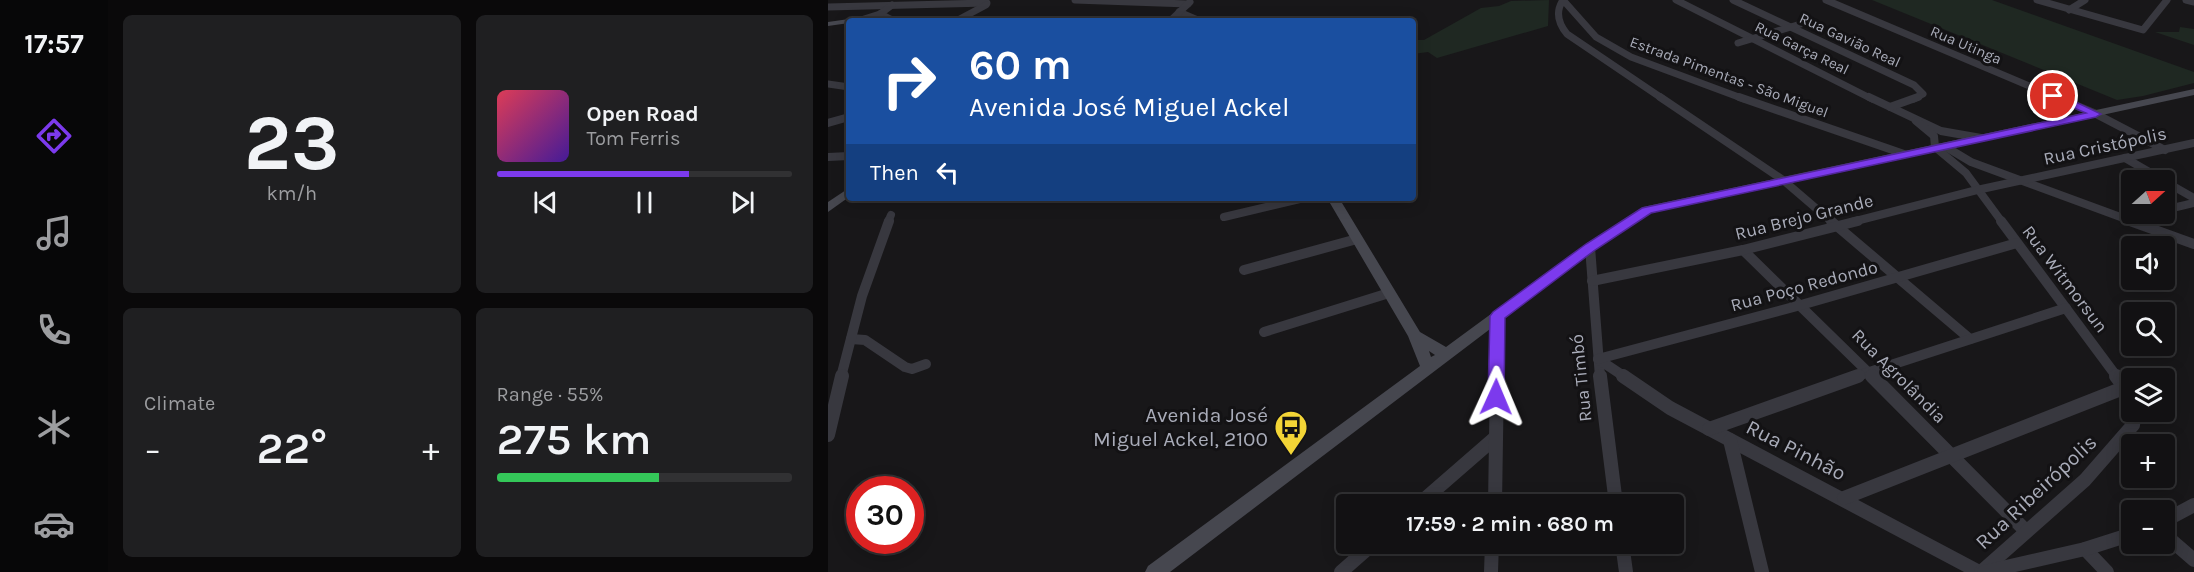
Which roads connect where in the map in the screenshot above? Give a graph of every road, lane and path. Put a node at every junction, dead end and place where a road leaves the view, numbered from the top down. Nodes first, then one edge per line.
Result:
1 (1075, 0) edge
2 (1563, 0) edge
3 (1676, 0) edge
4 (1733, 0) edge
5 (1826, 0) edge
6 (2037, 0) edge
7 (2085, 0) edge
8 (2167, 0) edge
9 (2186, 0) edge
10 (951, 1) edge
11 (893, 2) edge
12 (991, 2) edge
13 (1190, 2) edge
14 (2194, 2) edge
15 (828, 8) edge
16 (2069, 10) junction
17 (1179, 12) junction
18 (880, 14) junction
19 (871, 18) edge
20 (888, 18) edge
21 (962, 18) edge
22 (1173, 18) edge
23 (1193, 18) edge
24 (846, 22) edge
25 (1804, 23) dead end
26 (828, 24) edge
27 (1792, 27) junction
28 (1752, 38) junction
29 (1738, 43) dead end
30 (828, 75) edge
31 (832, 85) edge
32 (2194, 90) edge
33 (1890, 107) junction
34 (2094, 112) junction
35 (846, 118) edge
36 (1916, 121) junction
37 (828, 123) edge
38 (1981, 138) junction
39 (2194, 143) edge
40 (1939, 146) junction
41 (2165, 150) junction
42 (1898, 155) junction
43 (846, 156) edge
44 (828, 157) edge
45 (2125, 158) junction
46 (1965, 159) junction
47 (1954, 162) junction
48 (2146, 170) edge
49 (1783, 180) junction
50 (2022, 181) junction
51 (2175, 187) edge
52 (1977, 190) junction
53 (846, 193) edge
54 (2194, 198) edge
55 (1292, 201) edge
56 (1335, 201) edge
57 (2194, 203) edge
58 (2175, 207) edge
59 (828, 208) edge
60 (891, 215) dead end
61 (2121, 217) edge
62 (1224, 218) dead end
63 (2140, 224) edge
64 (1839, 225) junction
65 (1356, 239) junction
66 (2017, 243) junction
67 (2194, 244) edge
68 (1590, 247) junction
69 (1743, 250) junction
70 (1244, 270) dead end
71 (1899, 277) junction
72 (1592, 281) junction
73 (1389, 293) junction
74 (1801, 305) junction
75 (2066, 308) junction
76 (1498, 316) junction
77 (1264, 332) dead end
78 (1414, 336) junction
79 (850, 339) junction
80 (1971, 339) junction
81 (1446, 354) junction
82 (1598, 359) junction
83 (927, 364) dead end
84 (1428, 367) junction
85 (1869, 372) junction
86 (2121, 381) edge
87 (2121, 395) edge
88 (2133, 422) edge
89 (1708, 429) junction
90 (828, 435) edge
91 (1496, 437) junction
92 (1730, 440) junction
93 (1952, 454) junction
94 (1430, 494) edge
95 (1494, 494) edge
96 (1615, 494) edge
97 (1844, 498) junction
98 (2194, 505) edge
99 (2175, 515) edge
100 (2026, 531) junction
101 (2121, 538) edge
102 (2175, 544) edge
103 (2085, 549) junction
104 (1361, 554) edge
105 (1492, 554) edge
106 (1624, 554) edge
107 (2194, 560) edge
108 (1155, 572) edge
109 (1341, 572) edge
110 (1491, 572) edge
111 (1626, 572) edge
112 (1762, 572) edge
113 (1981, 572) edge
114 (2107, 572) edge

1 - 13 street
2 - 42 street, Estrada Pimentas - São Miguel
2 - 49 street
3 - 28 street, Rua Garça Real
4 - 27 street, Rua Gavião Real
5 - 34 street, Rua Utinga
6 - 16 street
7 - 16 street
8 - 16 street
9 - 14 street
10 - 11 street
10 - 12 street
11 - 15 street
11 - 18 street
12 - 21 street
13 - 17 street
17 - 22 street
17 - 23 street
18 - 19 street
18 - 20 street
24 - 26 street
25 - 27 street
27 - 28 street
27 - 33 street, Rua Gavião Real
28 - 29 street
28 - 33 street, Rua Garça Real
30 - 31 street
32 - 34 street
33 - 36 street, Rua Garça Real
34 - 38 street
34 - 41 street, Rua Utinga
35 - 37 street
36 - 38 street
36 - 40 street
38 - 40 street
39 - 41 street, Rua Cristópolis
40 - 42 street
40 - 46 street
40 - 47 street, Rua Witmorsun
41 - 45 street, Rua Cristópolis
42 - 49 street
43 - 44 street
45 - 48 street
45 - 50 street, Rua Cristópolis
46 - 47 street
46 - 50 street
47 - 52 street, Rua Witmorsun
49 - 64 street
49 - 68 street
50 - 52 street, Rua Brejo Grande
50 - 61 street
51 - 54 street
52 - 64 street, Rua Brejo Grande
52 - 66 street, Rua Witmorsun
53 - 59 street
55 - 62 street
56 - 65 street
57 - 58 street
60 - 79 street
63 - 67 street
64 - 69 street, Rua Brejo Grande
64 - 71 street
65 - 70 street
65 - 73 street
66 - 71 street, Rua Poço Redondo
66 - 75 street, Rua Witmorsun
68 - 72 street, Rua Timbó
68 - 76 street
69 - 72 street, Rua Brejo Grande
69 - 74 street, Rua Agrolândia
71 - 74 street, Rua Poço Redondo
71 - 80 street
72 - 82 street, Rua Timbó
73 - 77 street
73 - 78 street
74 - 82 street, Rua Poço Redondo
74 - 85 street, Rua Agrolândia
75 - 80 street
75 - 86 street, Rua Witmorsun
76 - 81 street
76 - 91 street
78 - 81 street
78 - 84 street
79 - 83 street
79 - 90 street
80 - 85 street
81 - 84 street
82 - 89 street, Rua Pinhão
82 - 96 street, Rua Timbó
84 - 108 street
85 - 89 street
85 - 93 street, Rua Agrolândia
87 - 93 street
88 - 100 street, Rua Ribeirópolis
89 - 92 street, Rua Pinhão
91 - 94 street
91 - 95 street
92 - 97 street, Rua Pinhão
92 - 112 street
93 - 97 street
93 - 100 street, Rua Agrolândia
97 - 113 street, Rua Pinhão
98 - 99 street
100 - 113 street, Rua Ribeirópolis
101 - 103 street
102 - 107 street
103 - 113 street
103 - 114 street
104 - 109 street
105 - 110 street
106 - 111 street

